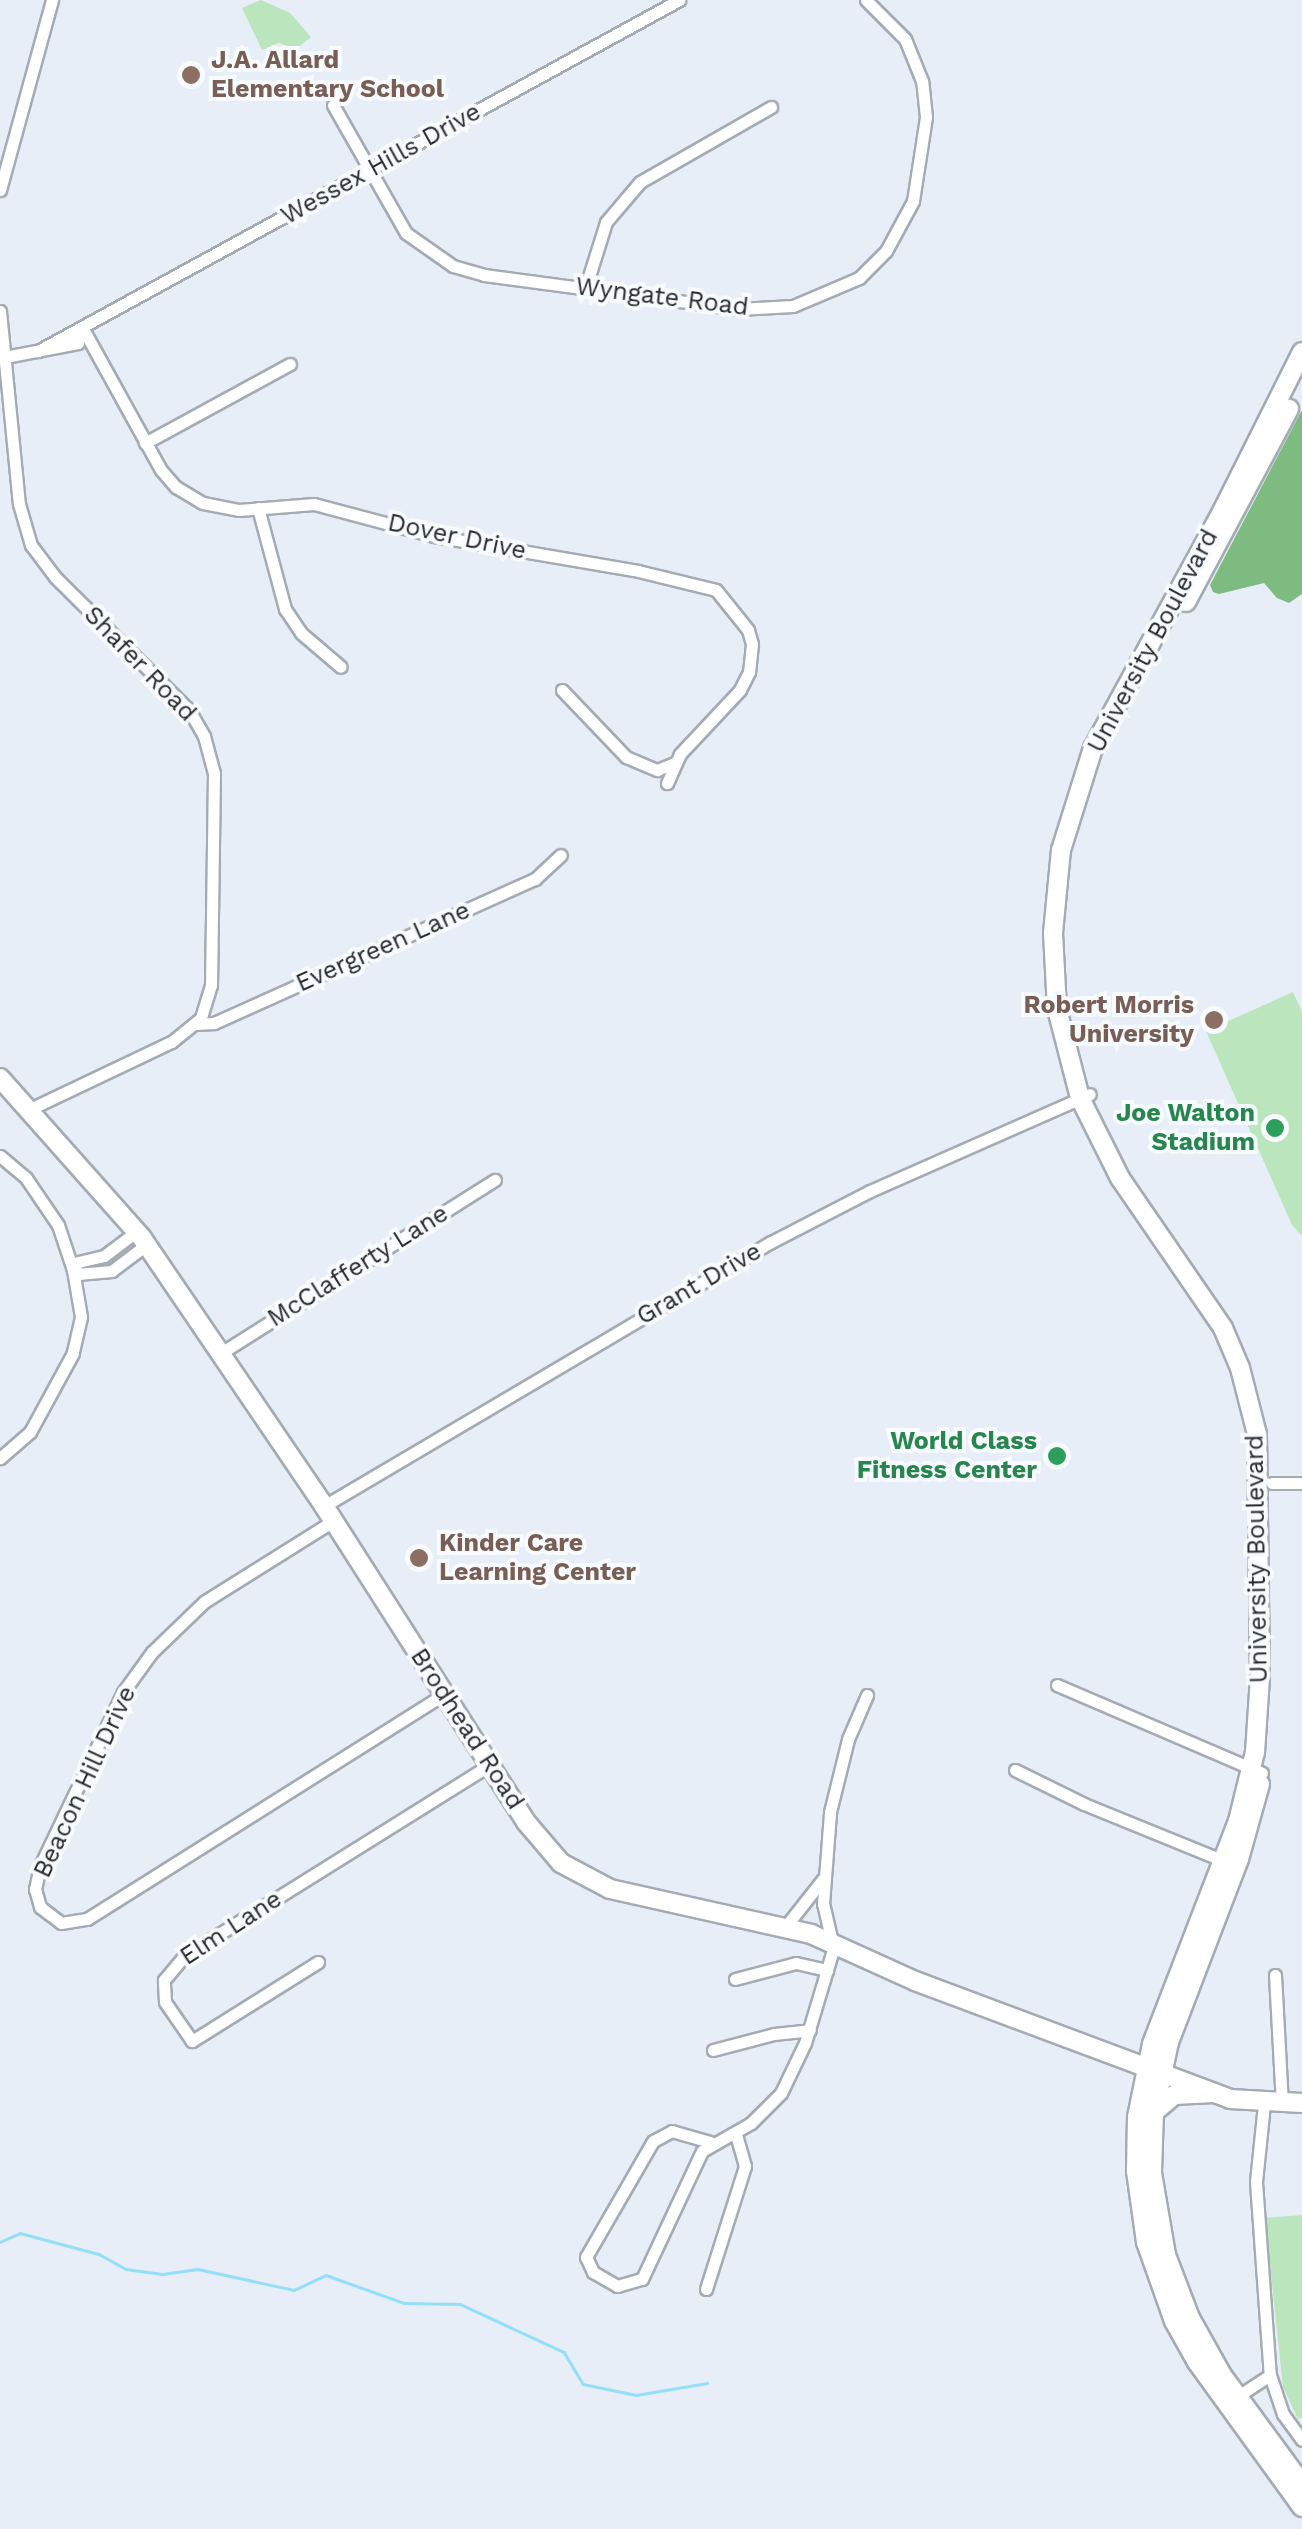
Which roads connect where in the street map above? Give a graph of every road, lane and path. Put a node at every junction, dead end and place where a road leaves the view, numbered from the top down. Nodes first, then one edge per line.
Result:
1 (52, 0) edge
2 (679, 0) edge
3 (866, 0) edge
4 (334, 105) dead end
5 (770, 107) dead end
6 (370, 170) junction
7 (0, 190) edge
8 (586, 286) junction
9 (0, 312) edge
10 (82, 327) junction
11 (85, 344) junction
12 (38, 351) junction
13 (1302, 352) edge
14 (5, 357) junction
15 (290, 364) dead end
16 (1302, 381) edge
17 (145, 443) junction
18 (258, 508) junction
19 (341, 667) dead end
20 (562, 690) dead end
21 (674, 763) junction
22 (667, 783) dead end
23 (561, 855) dead end
24 (196, 1024) junction
25 (0, 1078) edge
26 (1085, 1096) junction
27 (30, 1109) junction
28 (0, 1156) edge
29 (495, 1180) dead end
30 (142, 1238) junction
31 (74, 1270) junction
32 (221, 1353) junction
33 (0, 1458) edge
34 (1272, 1483) junction
35 (1302, 1483) edge
36 (329, 1513) junction
37 (1056, 1685) dead end
38 (444, 1694) junction
39 (866, 1695) dead end
40 (490, 1765) junction
41 (1015, 1770) dead end
42 (1257, 1771) junction
43 (1222, 1860) junction
44 (824, 1878) junction
45 (786, 1926) junction
46 (834, 1943) junction
47 (318, 1962) dead end
48 (827, 1970) junction
49 (1274, 1975) dead end
50 (735, 1979) dead end
51 (810, 2030) junction
52 (712, 2050) dead end
53 (1154, 2069) junction
54 (1214, 2092) junction
55 (1302, 2103) edge
56 (1273, 2104) junction
57 (1154, 2112) junction
58 (735, 2132) junction
59 (710, 2142) junction
60 (706, 2289) dead end
61 (1270, 2375) junction
62 (1233, 2400) junction
63 (1302, 2440) edge
64 (1302, 2484) edge
65 (1302, 2508) edge

1 - 7 street
2 - 6 street, Wessex Hills Drive
3 - 8 street, Wyngate Road
4 - 6 street, Wyngate Road
5 - 8 street
6 - 8 street, Wyngate Road
6 - 10 street, Wessex Hills Drive
9 - 14 street, Shafer Road
10 - 11 street, Dover Drive
10 - 12 street, Wessex Hills Drive
11 - 12 street, Wessex Hills Drive
11 - 17 street, Dover Drive
12 - 14 street, Wessex Hills Drive
13 - 26 main road, University Boulevard
14 - 24 street, Shafer Road
15 - 17 street
16 - 26 main road, University Boulevard
17 - 18 street, Dover Drive
18 - 19 street
18 - 21 street, Dover Drive
20 - 21 street
21 - 22 street
23 - 24 street, Evergreen Lane
24 - 27 street
25 - 27 main road, Brodhead Road
26 - 34 main road, University Boulevard
26 - 36 street, Grant Drive
26 - 42 main road, University Boulevard
27 - 30 main road, Brodhead Road
28 - 31 street
29 - 32 street, McClafferty Lane
30 - 31 street
30 - 32 main road, Brodhead Road
31 - 33 street
32 - 36 main road, Brodhead Road
34 - 35 street
34 - 42 main road, University Boulevard
36 - 38 main road, Brodhead Road
36 - 38 street, Beacon Hill Drive
37 - 42 street
38 - 40 main road, Brodhead Road
39 - 44 street
40 - 45 main road, Brodhead Road
40 - 47 street, Elm Lane
41 - 43 street
42 - 43 main road, University Boulevard
42 - 53 main road, University Boulevard
43 - 53 main road, University Boulevard
44 - 45 street
44 - 46 street
45 - 46 main road, Brodhead Road
46 - 48 street
46 - 53 main road, Brodhead Road
48 - 50 street
48 - 51 street
49 - 56 street
51 - 52 street
51 - 58 street
53 - 54 main road, Brodhead Road
53 - 57 main road, University Boulevard
53 - 62 main road, University Boulevard
54 - 56 main road, Brodhead Road
54 - 57 main road
55 - 56 main road, Brodhead Road
56 - 61 street
57 - 62 main road, University Boulevard
58 - 59 street
58 - 60 street
59 - 59 street
61 - 62 street
61 - 63 street
62 - 64 main road, University Boulevard
62 - 65 main road, University Boulevard

